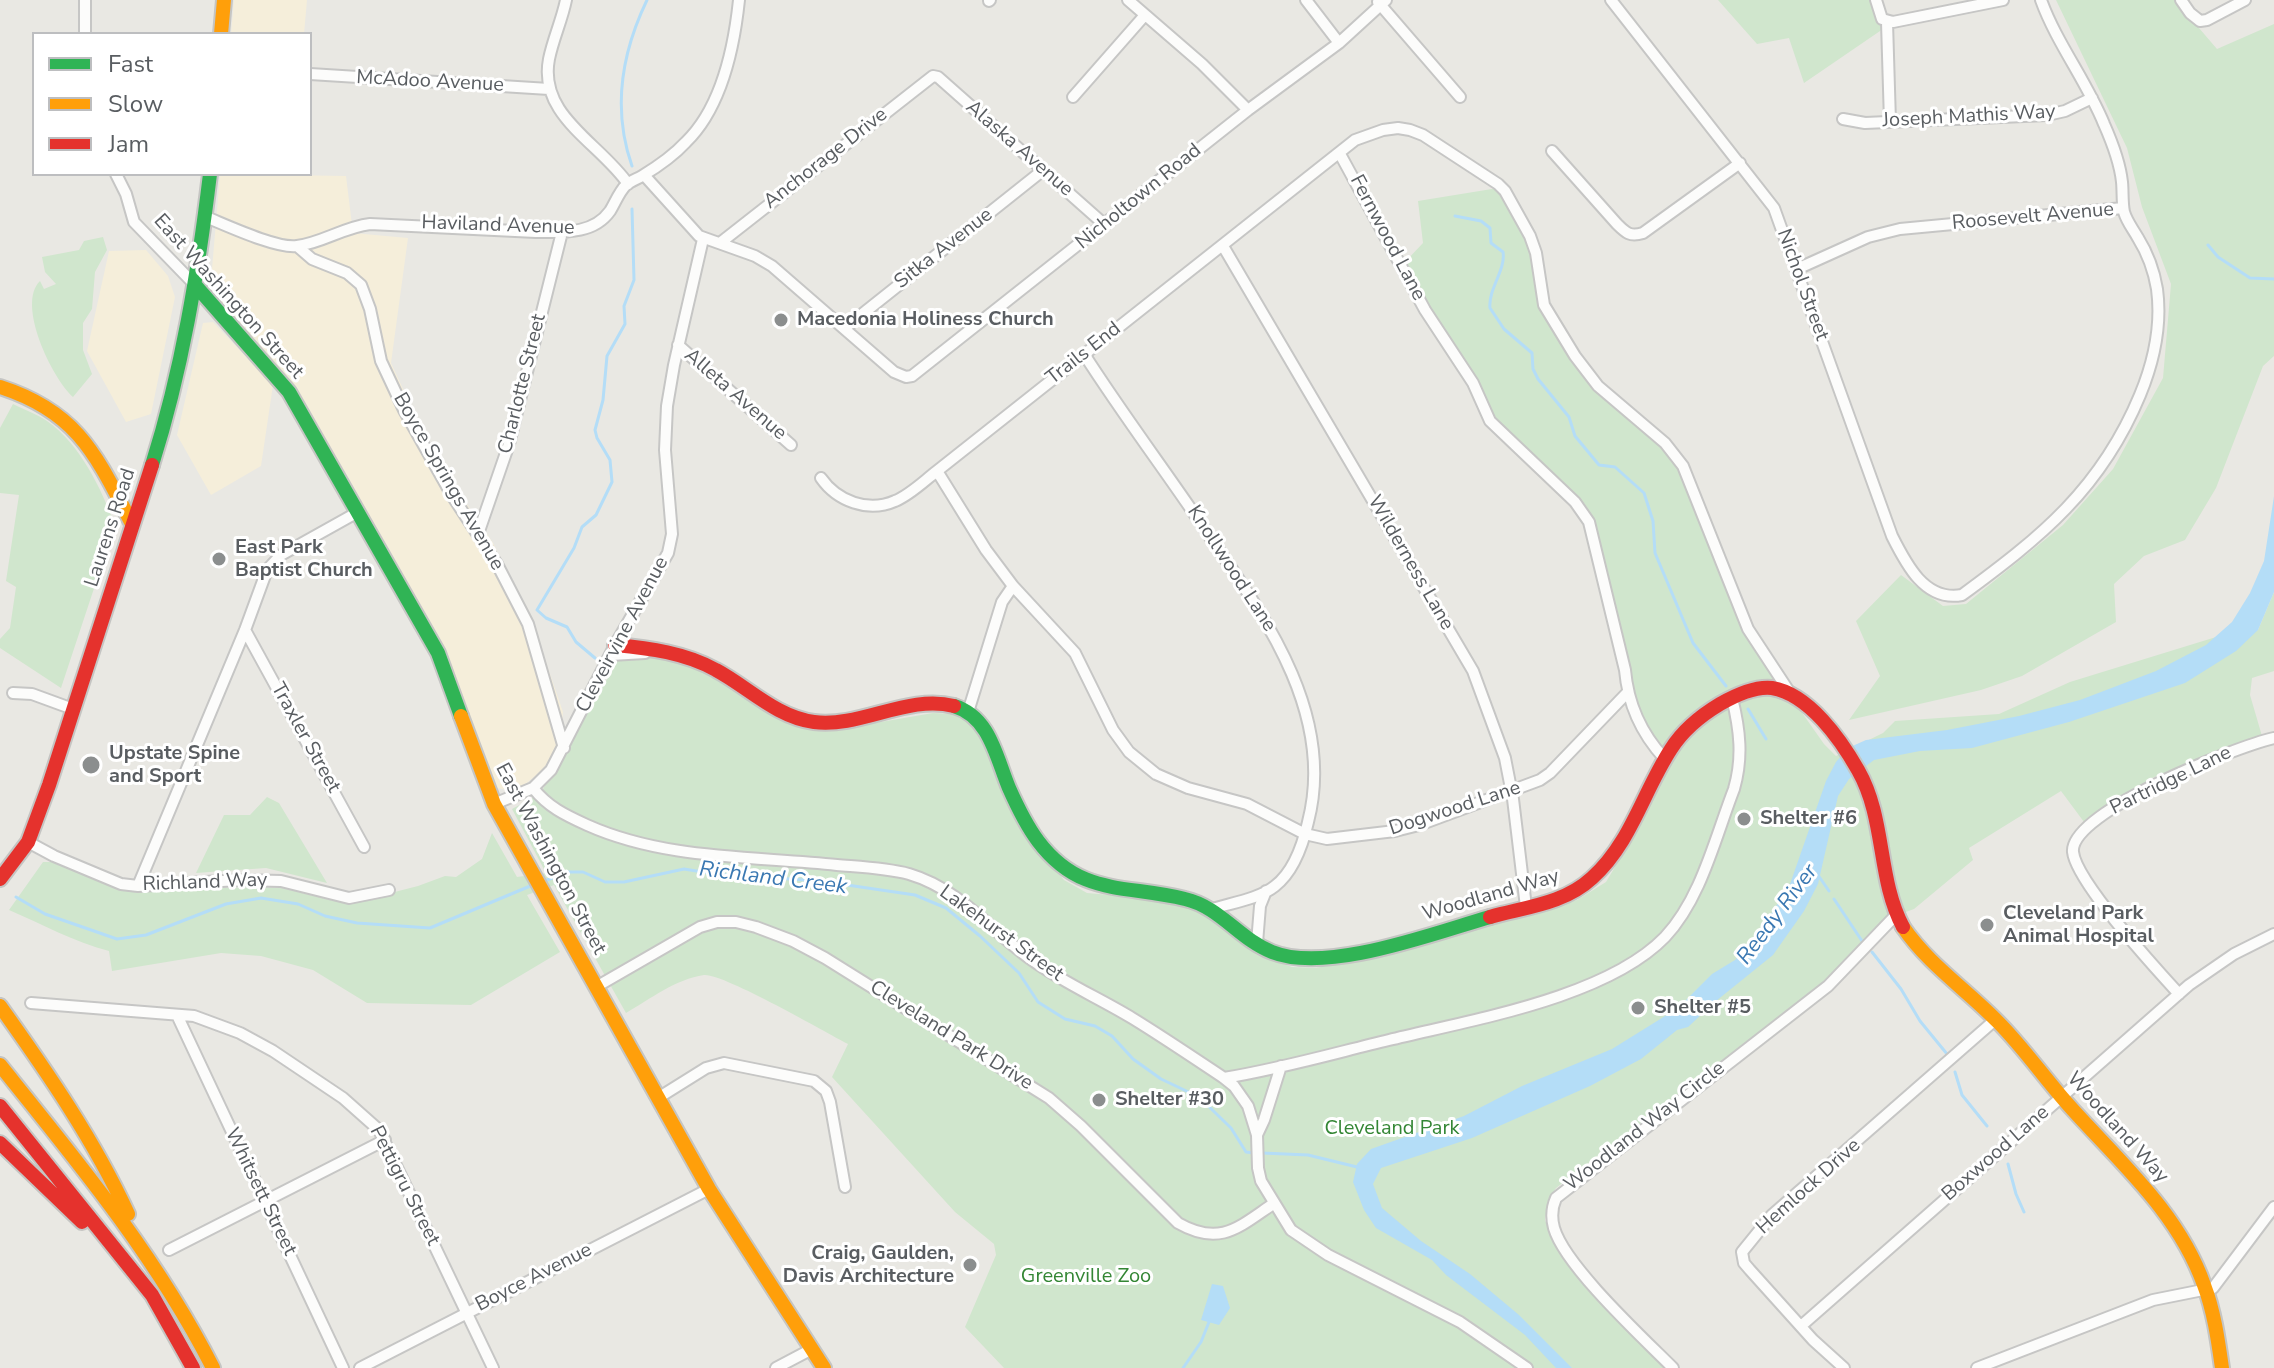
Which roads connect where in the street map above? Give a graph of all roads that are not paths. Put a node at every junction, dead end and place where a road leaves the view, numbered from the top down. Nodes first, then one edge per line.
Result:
1 (85, 0) edge
2 (224, 0) edge
3 (566, 0) edge
4 (739, 0) edge
5 (1128, 0) edge
6 (1306, 0) edge
7 (1611, 0) edge
8 (1876, 0) edge
9 (2003, 0) edge
10 (2041, 0) edge
11 (2181, 0) edge
12 (2245, 0) edge
13 (1381, 2) edge
14 (1145, 15) junction
15 (1887, 22) junction
16 (85, 32) edge
17 (221, 32) edge
18 (1339, 43) junction
19 (312, 74) edge
20 (933, 76) joint
21 (549, 89) junction
22 (1073, 97) dead end
23 (1460, 97) dead end
24 (2092, 98) junction
25 (1248, 110) junction
26 (1843, 119) dead end
27 (1890, 122) junction
28 (1552, 151) dead end
29 (1340, 154) junction
30 (1740, 163) junction
31 (1042, 171) junction
32 (644, 175) junction
33 (117, 176) edge
34 (210, 176) edge
35 (628, 184) junction
36 (2123, 208) junction
37 (206, 217) junction
38 (1105, 225) junction
39 (562, 232) junction
40 (703, 239) junction
41 (720, 243) junction
42 (297, 246) junction
43 (1223, 246) junction
44 (1797, 269) junction
45 (196, 286) junction
46 (846, 327) junction
47 (678, 345) junction
48 (1084, 354) junction
49 (0, 387) edge
50 (791, 445) dead end
51 (937, 471) junction
52 (821, 478) dead end
53 (358, 512) junction
54 (132, 524) junction
55 (478, 534) junction
56 (1013, 586) junction
57 (1942, 596) joint
58 (245, 630) junction
59 (613, 650) junction
60 (1771, 664) junction
61 (1768, 689) junction
62 (13, 693) dead end
63 (1627, 693) junction
64 (1791, 694) junction
65 (1732, 698) junction
66 (73, 709) junction
67 (968, 712) junction
68 (2274, 738) edge
69 (564, 748) junction
70 (1664, 758) junction
71 (533, 788) junction
72 (1512, 792) junction
73 (494, 804) junction
74 (1305, 834) junction
75 (28, 842) junction
76 (364, 847) dead end
77 (0, 879) edge
78 (138, 886) junction
79 (389, 890) dead end
80 (1266, 891) junction
81 (1526, 907) junction
82 (1212, 909) junction
83 (1897, 914) junction
84 (2274, 934) edge
85 (1257, 943) junction
86 (596, 987) junction
87 (2179, 994) junction
88 (31, 1003) dead end
89 (0, 1006) edge
90 (177, 1015) junction
91 (1995, 1020) junction
92 (0, 1065) edge
93 (1281, 1066) junction
94 (1224, 1078) junction
95 (2061, 1097) junction
96 (658, 1098) junction
97 (0, 1106) edge
98 (1257, 1139) junction
99 (385, 1140) junction
100 (0, 1143) edge
101 (845, 1187) dead end
102 (709, 1189) junction
103 (264, 1200) junction
104 (1273, 1204) junction
105 (2274, 1207) edge
106 (169, 1250) dead end
107 (150, 1260) junction
108 (128, 1264) junction
109 (2207, 1292) junction
110 (467, 1313) junction
111 (1801, 1326) junction
112 (812, 1349) junction
113 (193, 1368) edge
114 (213, 1368) edge
115 (343, 1368) edge
116 (360, 1368) edge
117 (493, 1368) edge
118 (776, 1368) edge
119 (824, 1368) edge
120 (1527, 1368) edge
121 (1673, 1368) edge
122 (1844, 1368) edge
123 (1977, 1368) edge
124 (2222, 1368) edge

1 - 16 street
2 - 17 main road
3 - 21 street
4 - 32 street, Haviland Avenue
5 - 14 street
6 - 18 street
7 - 30 street, Nichol Street
8 - 15 street
9 - 15 street
10 - 24 street
11 - 12 street
13 - 18 street, Nicholtown Road
13 - 23 street
14 - 22 street
14 - 25 street
15 - 27 street
18 - 25 street, Nicholtown Road
19 - 21 street, McAdoo Avenue
20 - 31 street, Alaska Avenue
20 - 41 street, Anchorage Drive
21 - 35 street
24 - 27 street, Joseph Mathis Way
24 - 36 street
25 - 38 street, Nicholtown Road
26 - 27 street, Joseph Mathis Way
28 - 30 street
29 - 43 street, Trails End
29 - 60 street, Fernwood Lane
29 - 63 street, Fernwood Lane
30 - 44 street, Nichol Street
31 - 38 street, Alaska Avenue
31 - 46 street, Sitka Avenue
32 - 35 street, Haviland Avenue
32 - 40 street
33 - 45 street, East Washington Street
34 - 37 main road, Laurens Road
35 - 39 street, Haviland Avenue
36 - 44 street, Roosevelt Avenue
36 - 57 street, Roosevelt Avenue
37 - 42 street
37 - 45 main road, Laurens Road
38 - 46 street, Nicholtown Road
39 - 42 street, Haviland Avenue
39 - 55 street, Charlotte Street
40 - 41 street
40 - 47 street, Cleveirvine Avenue
41 - 46 street
42 - 55 street, Boyce Springs Avenue
43 - 48 street, Trails End
43 - 72 street, Wilderness Lane
44 - 57 street, Nichol Street
45 - 53 main road, East Washington Street
45 - 54 main road, Laurens Road
47 - 50 street, Alleta Avenue
47 - 59 street, Cleveirvine Avenue
48 - 51 street, Trails End
48 - 74 street, Knollwood Lane
49 - 54 main road
51 - 52 street, Trails End
51 - 56 street, Dogwood Lane
53 - 58 street
53 - 73 main road, East Washington Street
54 - 66 main road, Laurens Road
55 - 69 street, Boyce Springs Avenue
56 - 67 street
56 - 74 street, Dogwood Lane
58 - 76 street, Traxler Street
58 - 78 street
59 - 67 main road
59 - 69 street, Cleveirvine Avenue
60 - 61 street
60 - 64 street, Fernwood Lane
61 - 64 main road, Woodland Way
61 - 65 main road, Woodland Way
62 - 66 street
63 - 70 street, Fernwood Lane
63 - 72 street, Dogwood Lane
64 - 83 main road, Woodland Way
65 - 70 main road, Woodland Way
65 - 93 street
66 - 75 main road, Laurens Road
67 - 82 main road, Woodland Way
68 - 87 street, Partridge Lane
69 - 71 street, Cleveirvine Avenue
70 - 81 main road, Woodland Way
71 - 73 street, Cleveirvine Avenue
71 - 94 street, Lakehurst Street
72 - 74 street, Dogwood Lane
72 - 81 street, Wilderness Lane
73 - 86 main road, East Washington Street
74 - 80 street, Knollwood Lane
75 - 77 main road, Laurens Road
75 - 78 street, Richland Way
78 - 79 street, Richland Way
80 - 82 street, Knollwood Lane
80 - 85 street, Knollwood Lane
81 - 85 main road, Woodland Way
82 - 85 main road, Woodland Way
83 - 91 main road, Woodland Way
83 - 121 street, Woodland Way Circle
84 - 87 street, Boxwood Lane
86 - 96 main road, East Washington Street
86 - 104 street, Cleveland Park Drive
87 - 95 street, Boxwood Lane
88 - 90 street, Pettigru Street
89 - 107 main road
90 - 99 street, Pettigru Street
90 - 103 street, Whitsett Street
91 - 95 main road, Woodland Way
91 - 111 street, Hemlock Drive
92 - 107 main road
93 - 94 street
93 - 98 street
94 - 98 street, Lakehurst Street
95 - 109 main road, Woodland Way
95 - 111 street, Boxwood Lane
96 - 101 street
96 - 102 main road, East Washington Street
97 - 108 main road
98 - 104 street
99 - 103 street
99 - 110 street, Pettigru Street
100 - 108 main road
102 - 110 street, Boyce Avenue
102 - 112 main road, East Washington Street
103 - 106 street
103 - 115 street, Whitsett Street
104 - 120 street
105 - 109 street
107 - 114 main road
108 - 113 main road
109 - 123 street
109 - 124 main road, Woodland Way
110 - 116 street, Boyce Avenue
110 - 117 street, Pettigru Street
111 - 122 street, Hemlock Drive
112 - 118 street
112 - 119 main road, East Washington Street

